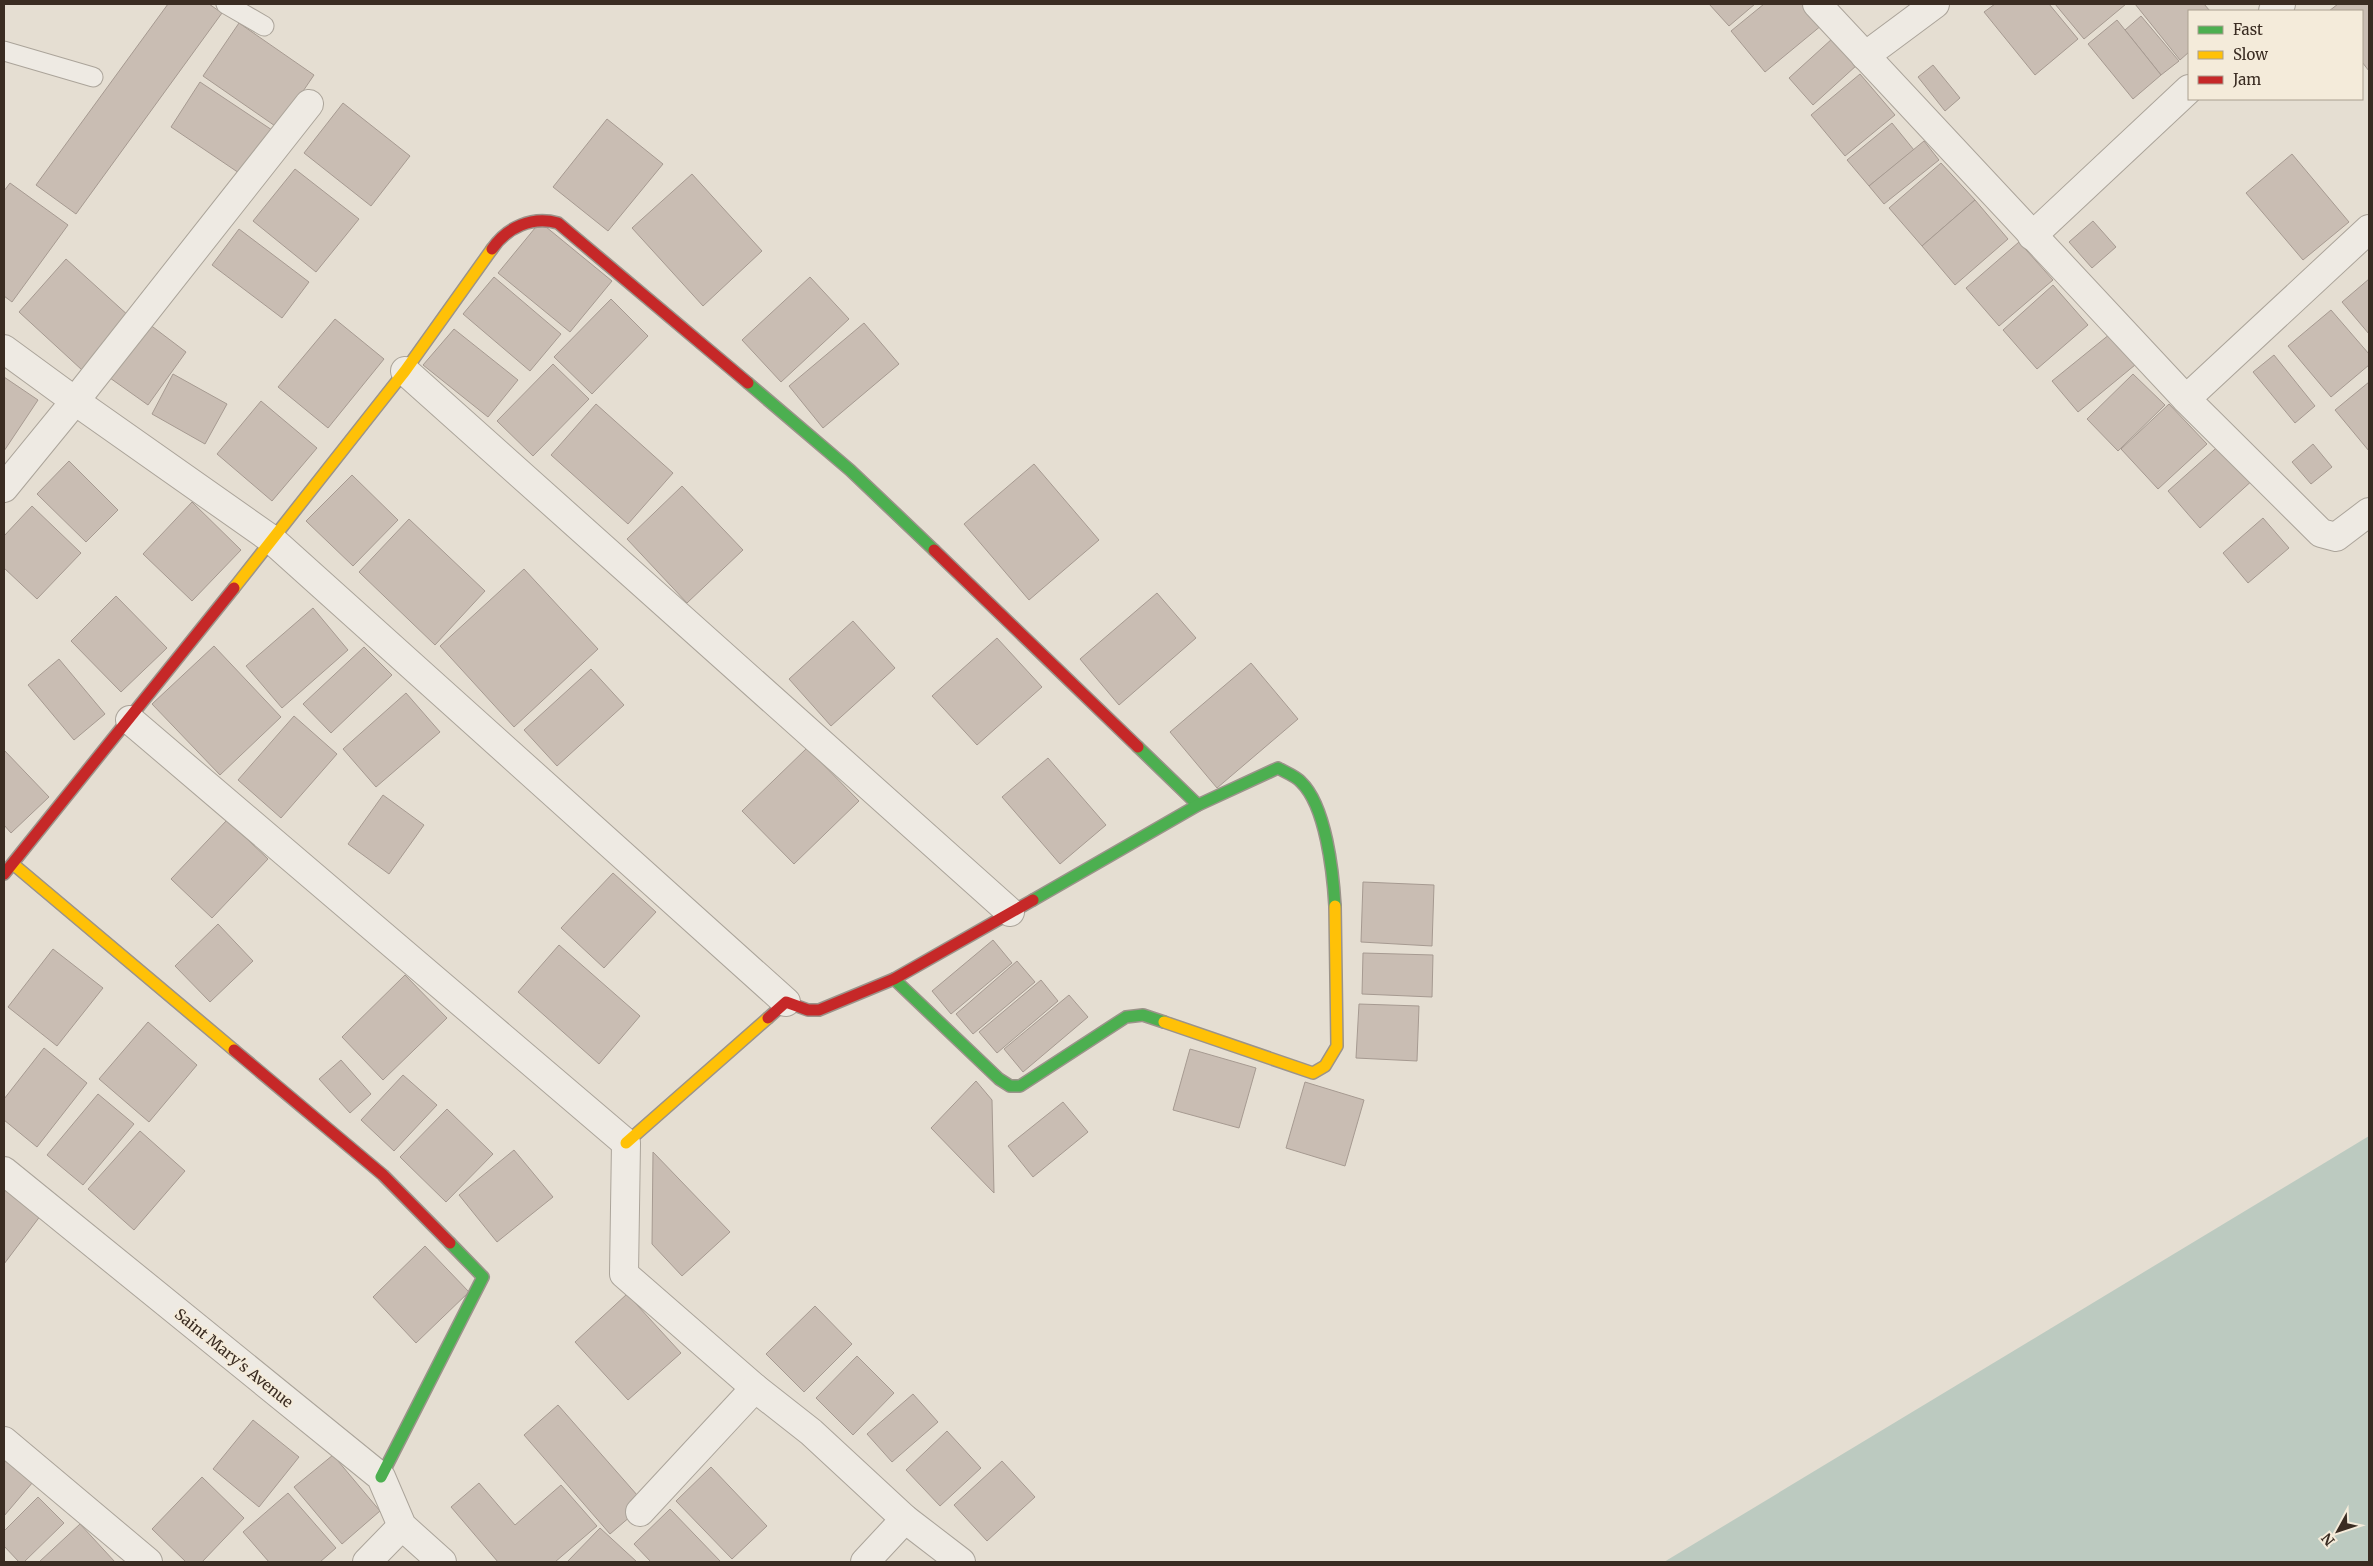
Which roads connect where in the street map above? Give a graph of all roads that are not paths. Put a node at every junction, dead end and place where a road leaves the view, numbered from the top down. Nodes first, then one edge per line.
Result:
1 (226, 4) edge
2 (1817, 4) edge
3 (1935, 4) edge
4 (264, 26) dead end
5 (4, 51) edge
6 (1865, 56) junction
7 (93, 76) dead end
8 (2188, 90) edge
9 (309, 104) dead end
10 (2369, 229) edge
11 (2032, 236) junction
12 (4, 349) edge
13 (405, 371) junction
14 (2186, 399) junction
15 (75, 401) junction
16 (4, 488) edge
17 (2369, 512) edge
18 (271, 539) junction
19 (130, 720) junction
20 (1198, 805) junction
21 (13, 864) junction
22 (4, 874) edge
23 (1010, 912) junction
24 (894, 979) junction
25 (786, 1002) junction
26 (626, 1143) junction
27 (4, 1171) edge
28 (755, 1388) junction
29 (4, 1441) edge
30 (381, 1477) junction
31 (640, 1512) dead end
32 (905, 1519) junction
33 (402, 1526) junction
34 (148, 1562) edge
35 (367, 1562) edge
36 (442, 1562) edge
37 (865, 1562) edge
38 (961, 1562) edge

1 - 4 lane
2 - 6 street
3 - 6 street
5 - 7 lane
6 - 11 street
8 - 11 street
9 - 15 street
10 - 14 street
11 - 14 street
12 - 15 street
13 - 18 street
13 - 20 street
13 - 23 street
14 - 17 street
15 - 16 street
15 - 18 street
18 - 19 street
18 - 25 street
19 - 21 street
19 - 26 street
20 - 23 street
20 - 24 street
21 - 22 street
21 - 30 street
23 - 24 street
24 - 25 street
25 - 26 street
26 - 28 street
27 - 30 street, Saint Mary's Avenue
28 - 31 street
28 - 32 street
29 - 34 street
30 - 33 street, Saint Mary's Avenue
32 - 37 street
32 - 38 street
33 - 35 street
33 - 36 street, Saint Mary's Avenue

